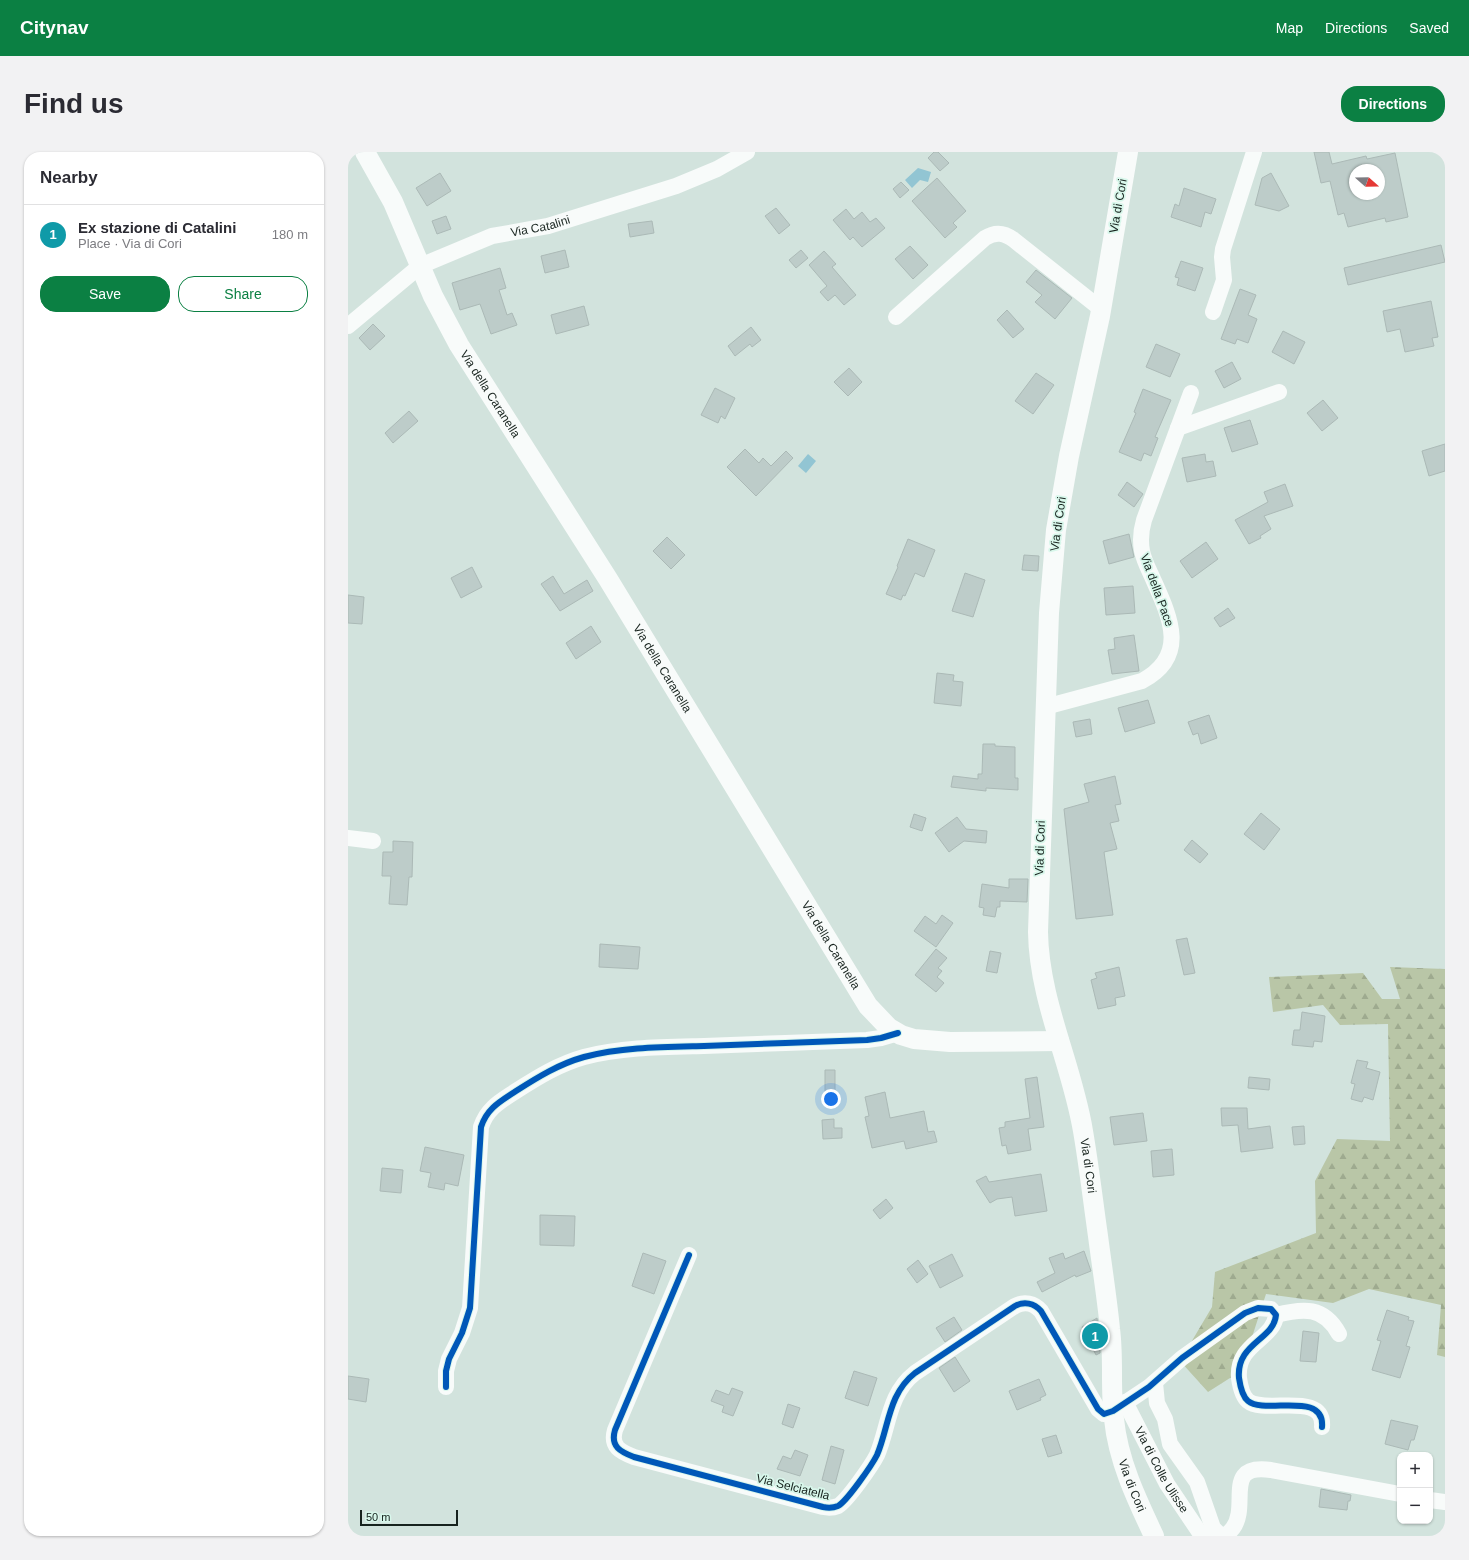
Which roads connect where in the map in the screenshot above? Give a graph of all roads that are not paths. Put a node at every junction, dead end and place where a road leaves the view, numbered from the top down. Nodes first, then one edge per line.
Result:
1 (365, 152) edge
2 (747, 152) edge
3 (1128, 152) edge
4 (1254, 152) edge
5 (420, 266) junction
6 (1101, 309) junction
7 (1213, 312) dead end
8 (896, 317) dead end
9 (348, 326) edge
10 (1279, 392) dead end
11 (1191, 393) dead end
12 (1178, 428) junction
13 (1045, 707) junction
14 (348, 838) edge
15 (373, 841) dead end
16 (898, 1033) junction
17 (1059, 1042) junction
18 (689, 1255) dead end
19 (1276, 1315) junction
20 (1339, 1334) dead end
21 (1155, 1383) junction
22 (446, 1387) dead end
23 (1119, 1406) junction
24 (1322, 1428) dead end
25 (1397, 1493) edge
26 (1433, 1500) edge
27 (1445, 1502) edge
28 (1154, 1536) edge
29 (1202, 1536) edge

1 - 5 main road, Via della Caranella
2 - 5 street, Via Catalini
3 - 6 main road, Via di Cori
4 - 7 street
5 - 9 street, Via Catalini
5 - 16 main road, Via della Caranella
6 - 8 street
6 - 13 main road, Via di Cori
10 - 12 street
11 - 12 street, Via della Pace
12 - 13 street, Via della Pace
13 - 17 main road, Via di Cori
14 - 15 street
16 - 17 main road, Via della Caranella
16 - 22 street
17 - 23 main road, Via di Cori
18 - 23 street, Via Selciatella
19 - 20 street
19 - 21 street
19 - 24 street
21 - 23 street
21 - 25 street
23 - 28 main road, Via di Cori
23 - 29 street, Via di Colle Ulisse
26 - 27 street

